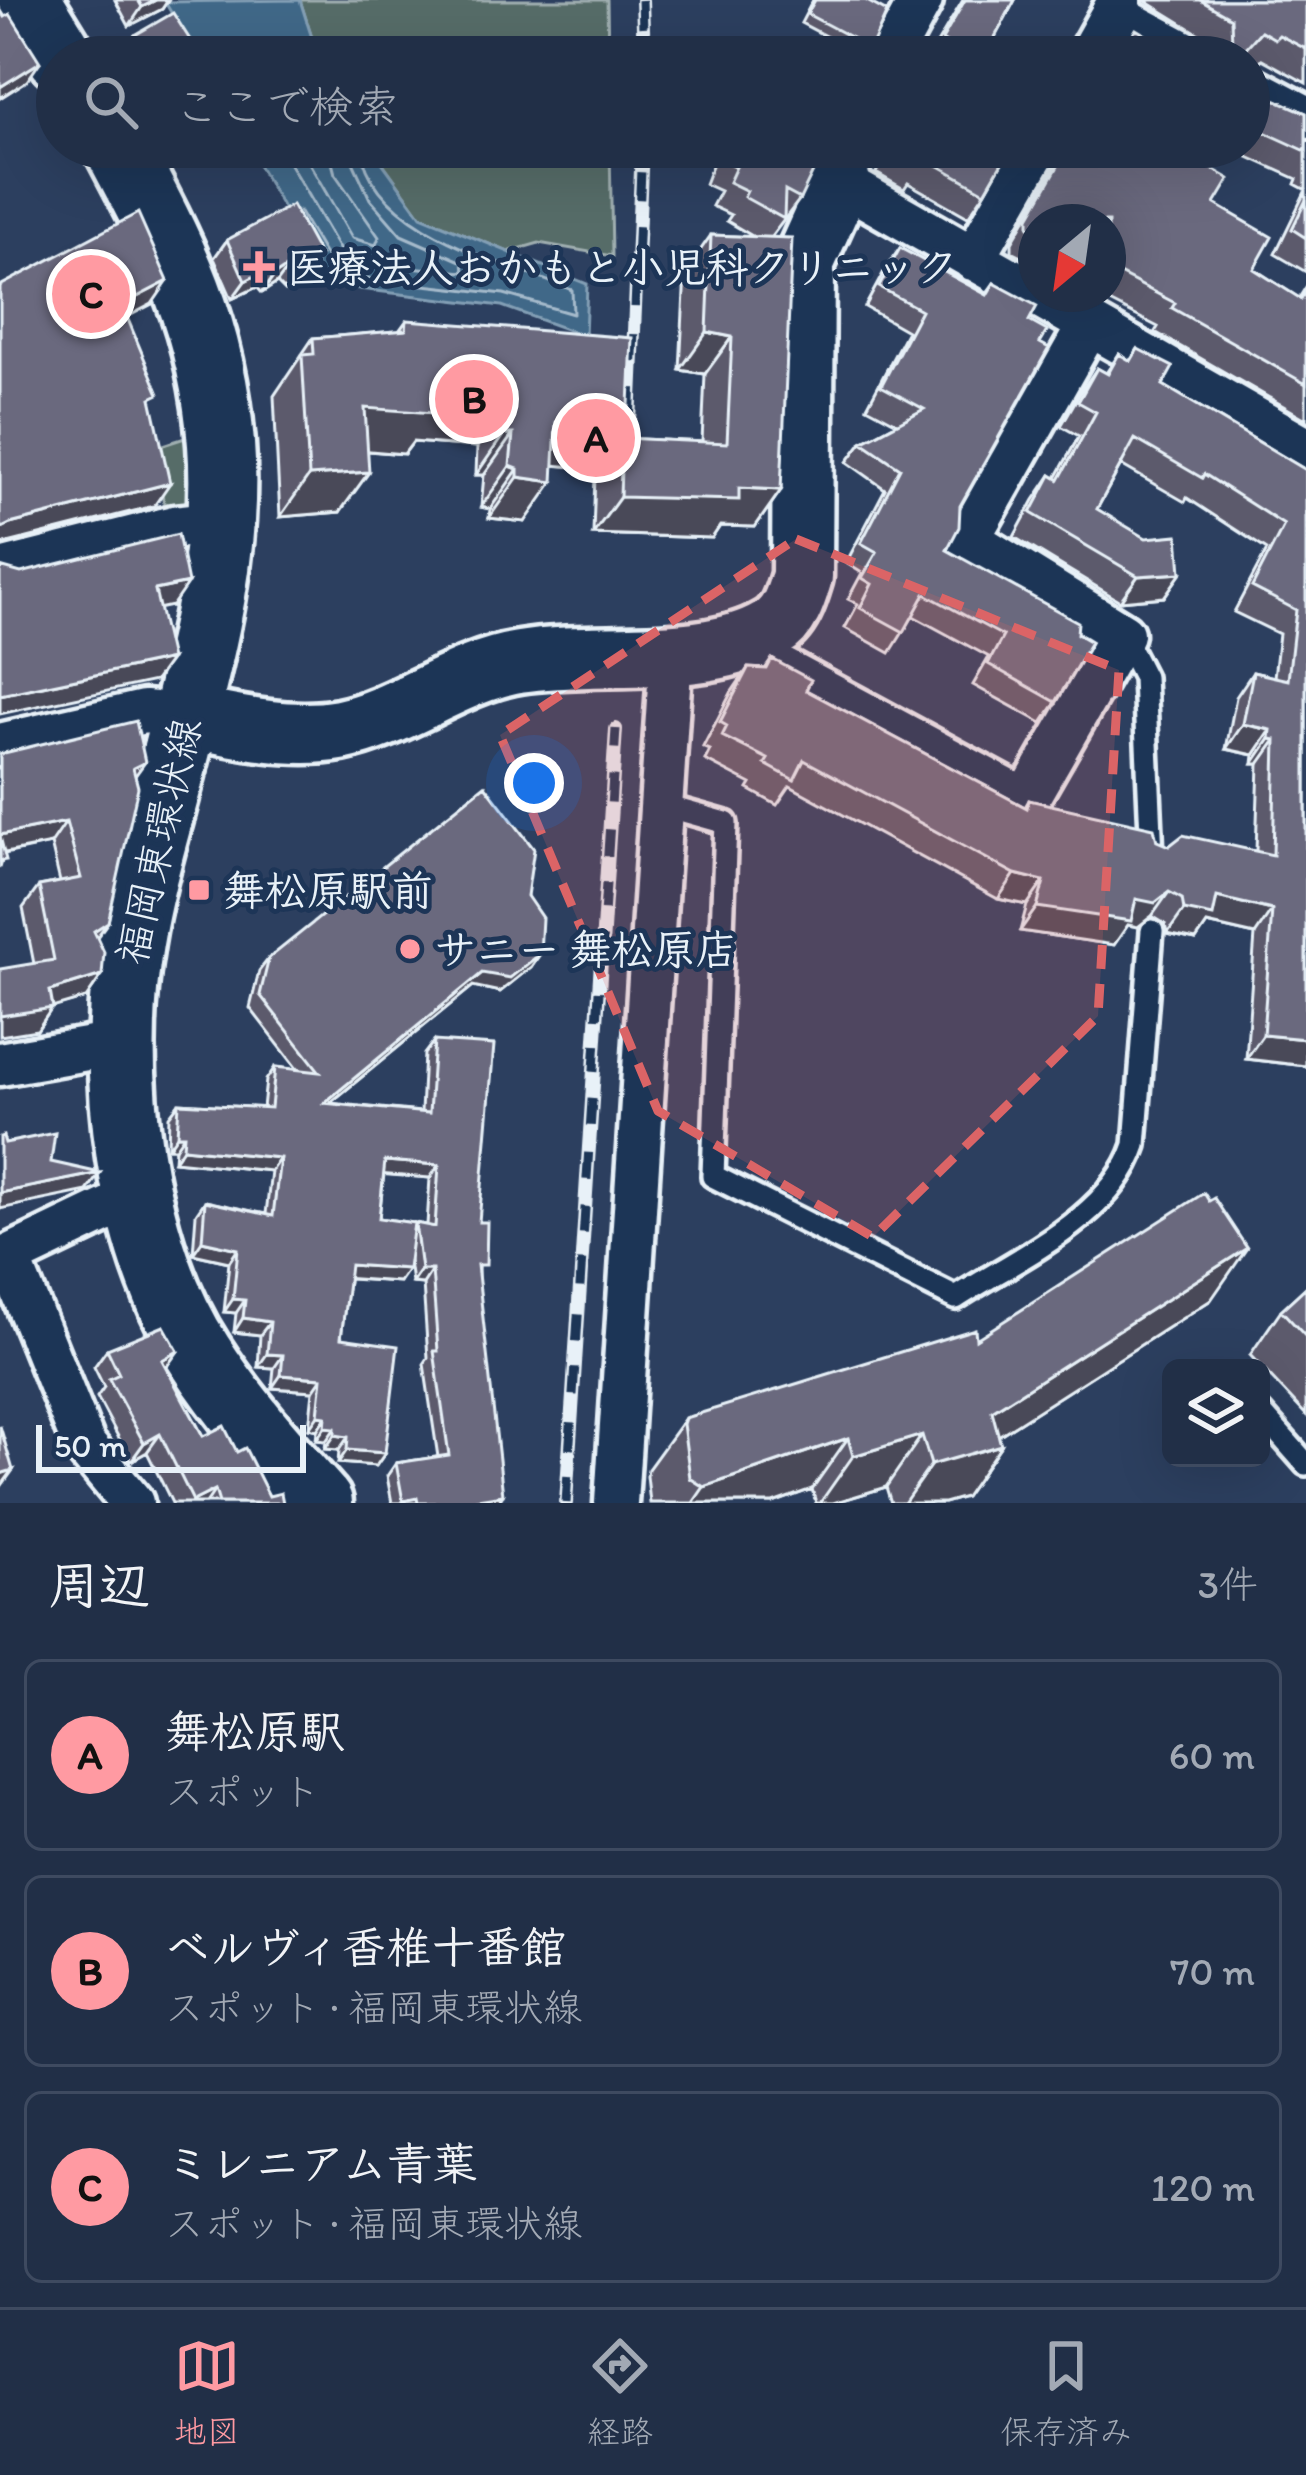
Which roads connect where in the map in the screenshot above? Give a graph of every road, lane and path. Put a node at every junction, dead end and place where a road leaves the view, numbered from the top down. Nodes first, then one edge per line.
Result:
1 (27, 0) edge
2 (921, 0) edge
3 (1116, 7) edge
4 (49, 36) edge
5 (901, 36) edge
6 (1100, 36) edge
7 (1161, 36) edge
8 (1270, 98) edge
9 (1306, 117) edge
10 (129, 168) edge
11 (843, 168) edge
12 (848, 168) edge
13 (1025, 168) edge
14 (974, 259) junction
15 (1089, 325) junction
16 (1306, 448) edge
17 (221, 522) junction
18 (0, 571) edge
19 (1122, 634) junction
20 (735, 644) junction
21 (671, 654) junction
22 (185, 716) junction
23 (0, 745) edge
24 (662, 805) junction
25 (1152, 856) edge
26 (1152, 931) edge
27 (121, 1043) junction
28 (0, 1064) edge
29 (136, 1196) junction
30 (4, 1259) edge
31 (1270, 1424) edge
32 (1306, 1464) edge
33 (132, 1503) edge
34 (319, 1503) edge
35 (616, 1503) edge

1 - 4 main road
2 - 5 street
3 - 6 street
3 - 7 street
8 - 9 street
10 - 17 main road, 福岡東環状線
11 - 20 street
12 - 14 street
13 - 14 street
14 - 15 street
15 - 16 street
15 - 19 street
17 - 18 street
17 - 22 main road, 福岡東環状線
19 - 20 street
19 - 25 lane
20 - 21 street
21 - 22 street
21 - 24 street
22 - 23 street
22 - 27 main road, 福岡東環状線
24 - 26 lane
24 - 35 street
27 - 28 street
27 - 29 main road, 福岡東環状線
29 - 30 street
29 - 34 main road, 福岡東環状線
30 - 33 street
31 - 32 lane

